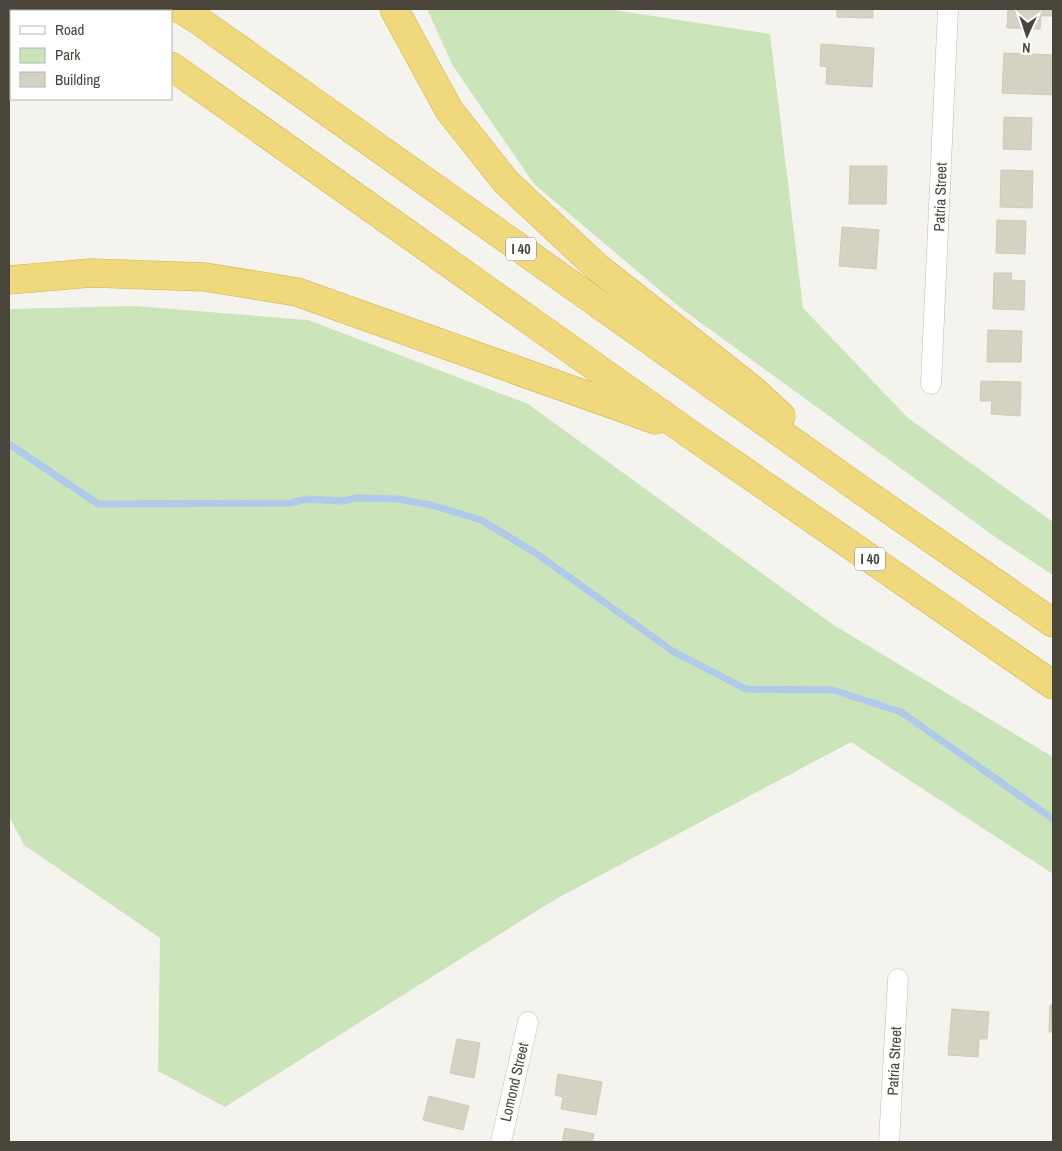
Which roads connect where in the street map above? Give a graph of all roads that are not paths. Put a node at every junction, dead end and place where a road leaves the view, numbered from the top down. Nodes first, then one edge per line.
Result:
1 (180, 9) edge
2 (394, 9) edge
3 (948, 9) edge
4 (172, 67) edge
5 (9, 280) edge
6 (932, 384) dead end
7 (688, 432) junction
8 (861, 490) junction
9 (1053, 623) edge
10 (1053, 685) edge
11 (898, 979) dead end
12 (528, 1022) dead end
13 (501, 1142) edge
14 (889, 1142) edge

1 - 8 highway, I 40
2 - 8 highway
3 - 6 street, Patria Street
4 - 7 highway, I 40
5 - 7 highway
7 - 10 highway, I 40
8 - 9 highway, I 40
11 - 14 street, Patria Street
12 - 13 street, Lomond Street

